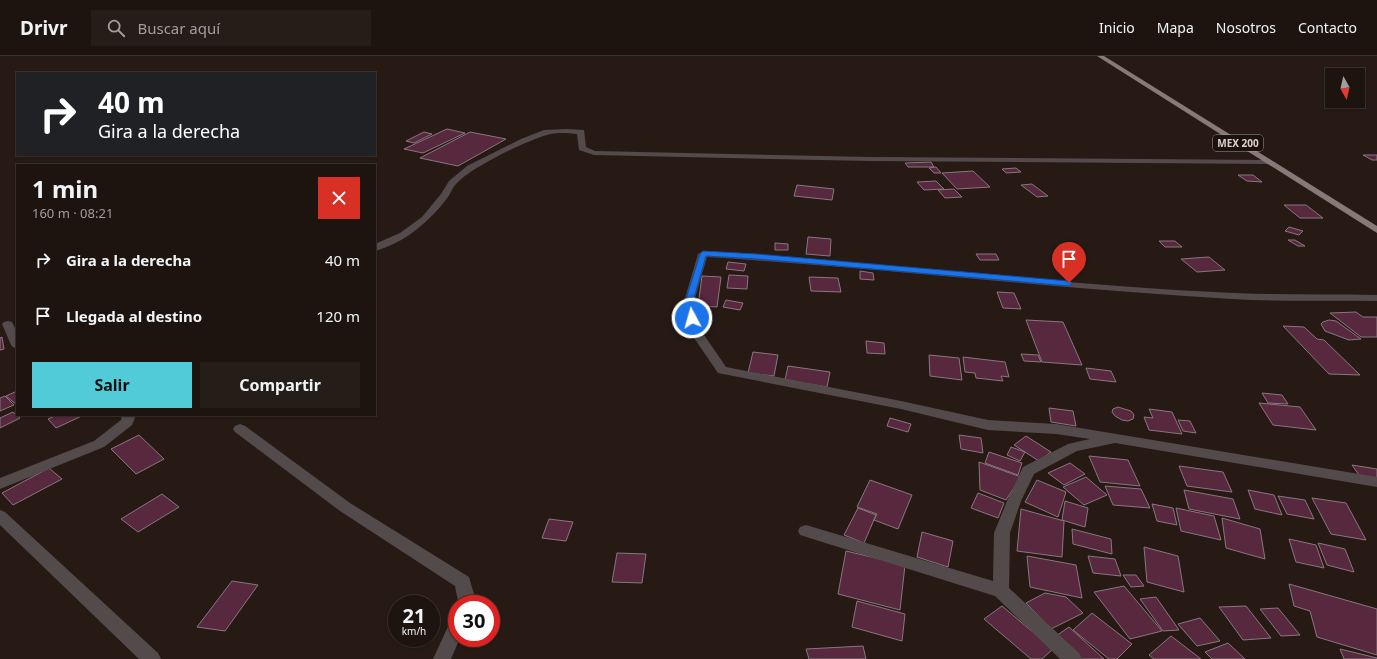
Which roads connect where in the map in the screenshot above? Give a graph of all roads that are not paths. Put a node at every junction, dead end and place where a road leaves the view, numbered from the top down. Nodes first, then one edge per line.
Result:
1 (1100, 56) edge
2 (1268, 162) junction
3 (1377, 230) edge
4 (376, 248) edge
5 (1377, 298) edge
6 (8, 324) dead end
7 (16, 343) edge
8 (128, 416) edge
9 (240, 429) dead end
10 (1120, 439) junction
11 (1377, 482) edge
12 (0, 484) edge
13 (0, 516) edge
14 (806, 531) dead end
15 (1001, 591) junction
16 (466, 595) edge
17 (448, 645) edge
18 (152, 659) edge
19 (442, 659) edge
20 (1073, 659) edge

1 - 2 main road, MEX 200
2 - 3 main road, MEX 200
2 - 4 street
5 - 10 street
6 - 7 street
8 - 12 street
9 - 16 street
10 - 11 street
10 - 15 street
13 - 18 street
14 - 15 street
15 - 20 street
17 - 19 street

